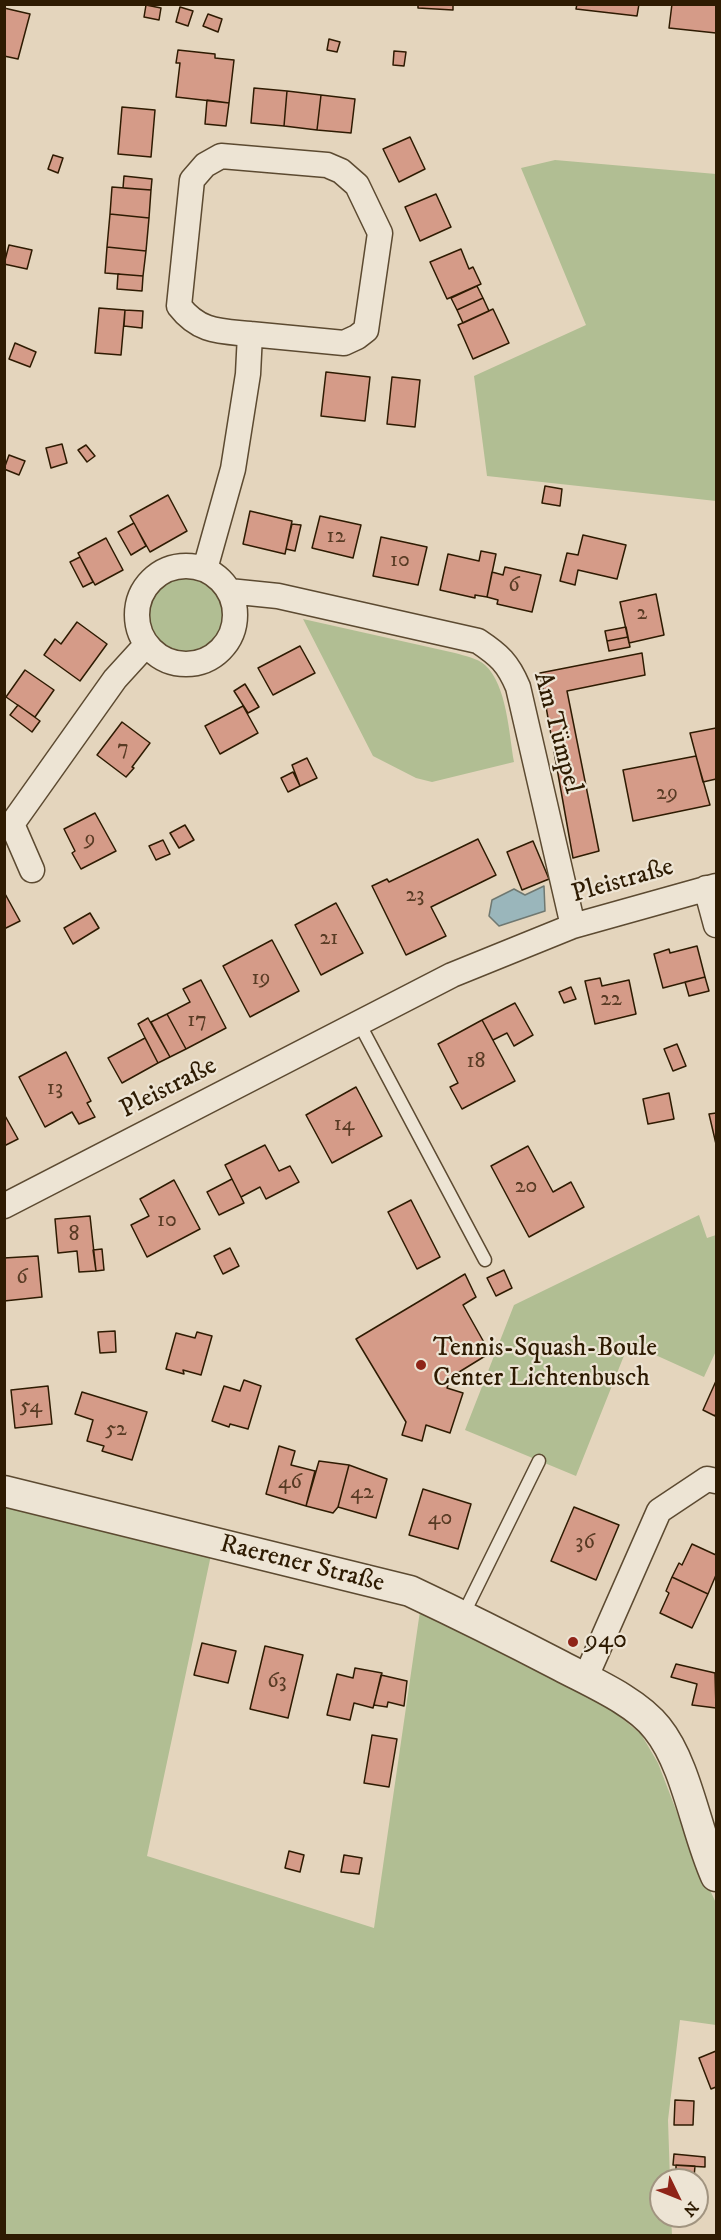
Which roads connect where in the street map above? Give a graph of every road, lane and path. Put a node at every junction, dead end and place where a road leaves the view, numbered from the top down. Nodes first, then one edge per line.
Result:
1 (250, 334) junction
2 (205, 569) junction
3 (230, 591) junction
4 (146, 645) junction
5 (32, 870) dead end
6 (712, 887) edge
7 (573, 926) junction
8 (717, 926) edge
9 (359, 1023) junction
10 (4, 1206) edge
11 (485, 1260) dead end
12 (539, 1461) dead end
13 (717, 1480) edge
14 (4, 1491) edge
15 (463, 1616) junction
16 (585, 1679) junction
17 (717, 1875) edge

1 - 1 street
1 - 2 street
2 - 3 street
2 - 4 street
3 - 4 street
3 - 7 street, Am Tümpel
4 - 5 street
6 - 7 street, Pleistraße
6 - 8 street, Pleistraße
7 - 9 street, Pleistraße
9 - 10 street, Pleistraße
9 - 11 lane
12 - 15 lane
13 - 16 street
14 - 15 street, Raerener Straße
15 - 16 street, Raerener Straße
16 - 17 street, Raerener Straße

